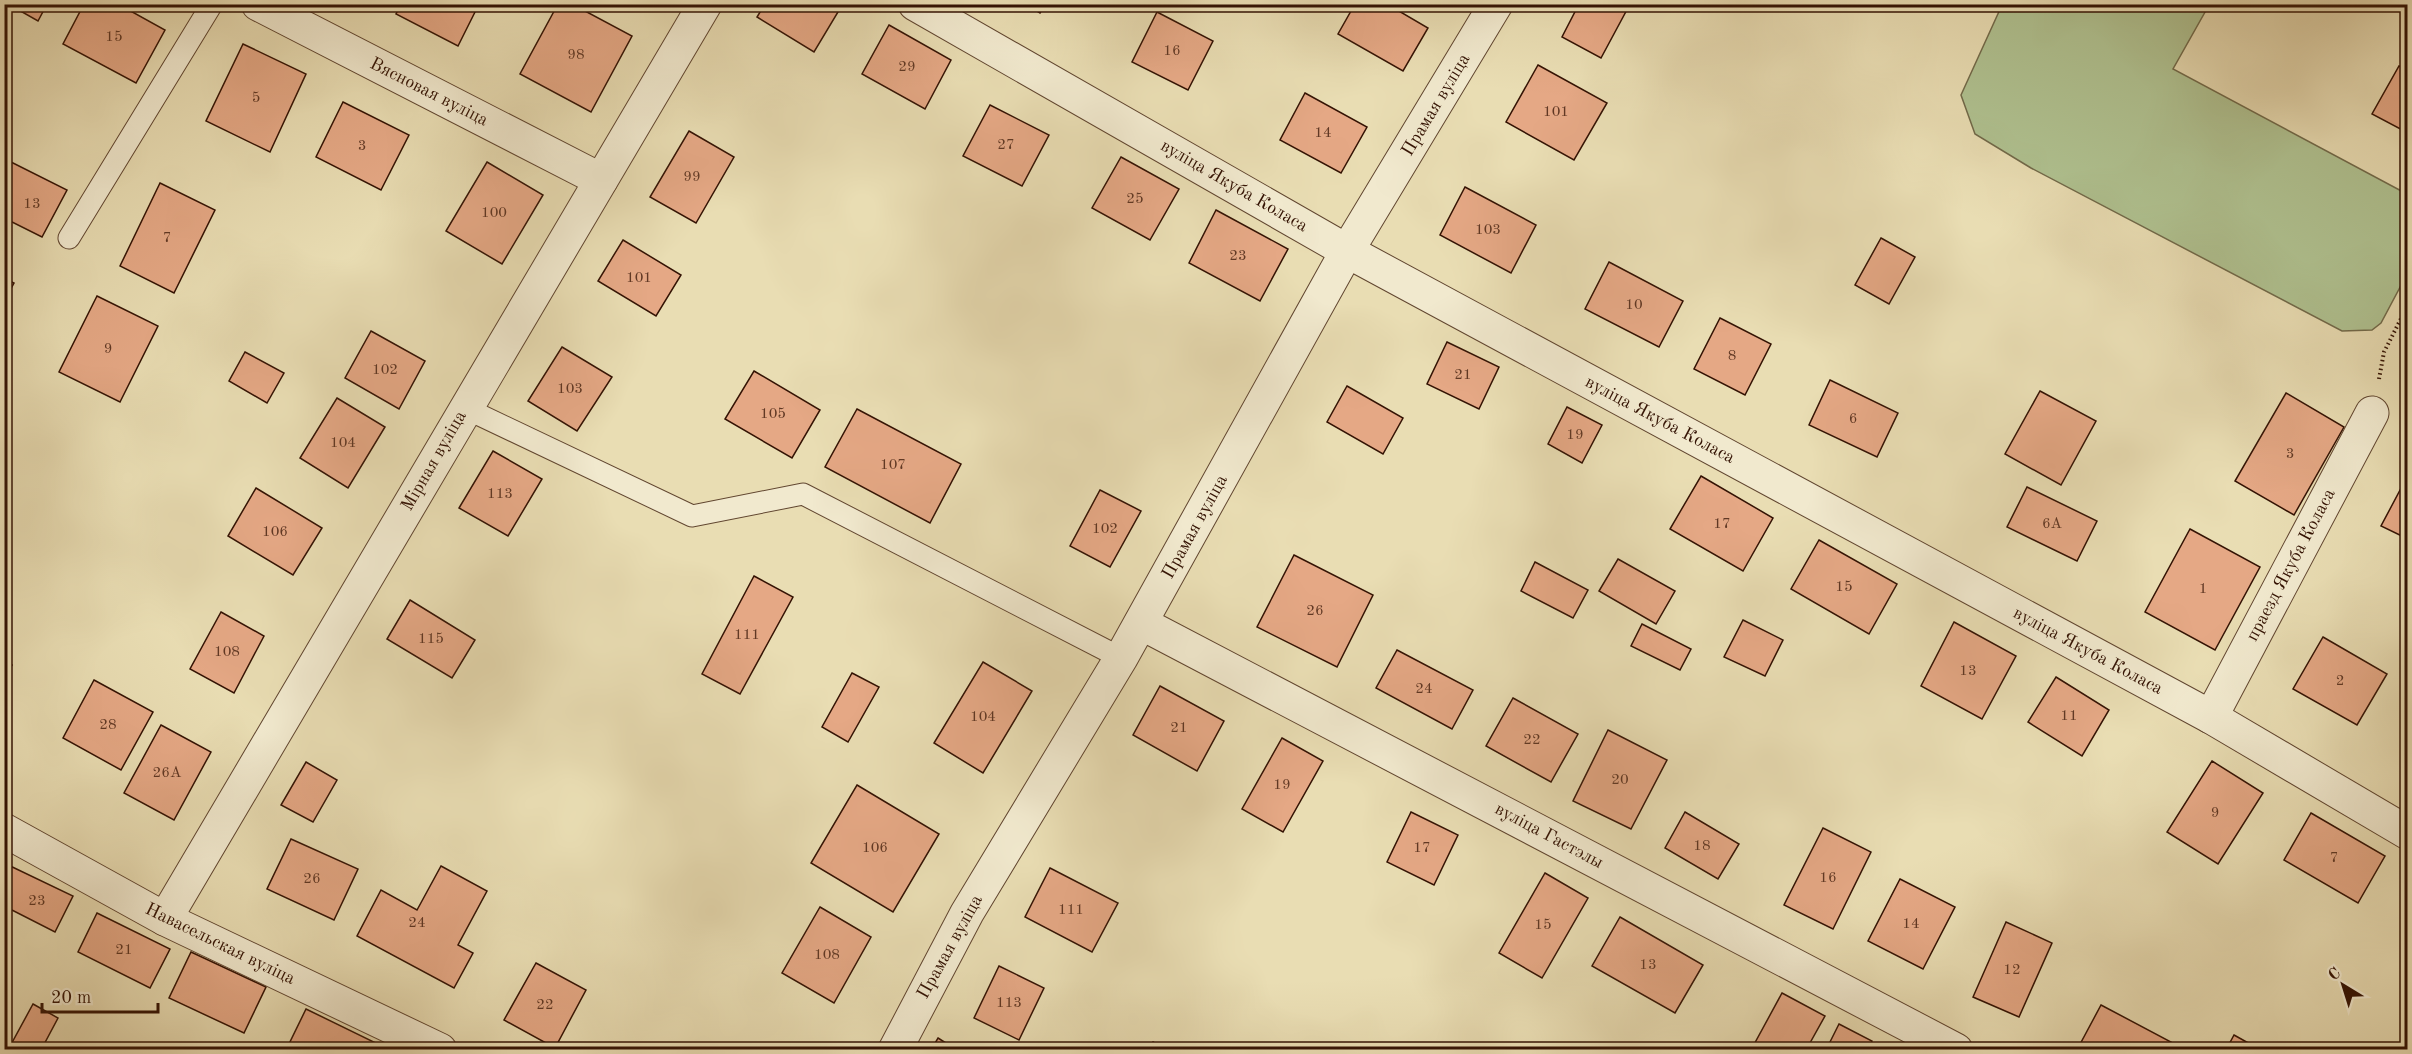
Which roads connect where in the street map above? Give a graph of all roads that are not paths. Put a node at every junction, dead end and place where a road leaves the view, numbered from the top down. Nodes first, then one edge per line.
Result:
1 (212, 4) edge
2 (258, 4) edge
3 (705, 4) edge
4 (915, 4) edge
5 (1496, 4) edge
6 (601, 180) junction
7 (69, 238) dead end
8 (1347, 251) junction
9 (465, 408) junction
10 (2372, 413) road end
11 (1141, 623) junction
12 (1121, 658) junction
13 (2211, 717) junction
14 (4, 830) edge
15 (2408, 833) edge
16 (165, 919) junction
17 (440, 1050) edge
18 (895, 1050) edge
19 (1956, 1050) edge

1 - 7 lane
2 - 6 street, Вясновая вуліца
3 - 6 street, Мірная вуліца
4 - 8 street, вуліца Якуба Коласа
5 - 8 street, Прамая вуліца
6 - 9 street, Мірная вуліца
8 - 11 street, Прамая вуліца
8 - 13 street, вуліца Якуба Коласа
9 - 12 lane
9 - 16 street, Мірная вуліца
10 - 13 street, праезд Якуба Коласа
11 - 12 street, Прамая вуліца
11 - 19 street, вуліца Гастэлы
12 - 18 street, Прамая вуліца
13 - 15 street, вуліца Якуба Коласа
14 - 16 street, Навасельская вуліца
16 - 17 street, Навасельская вуліца

